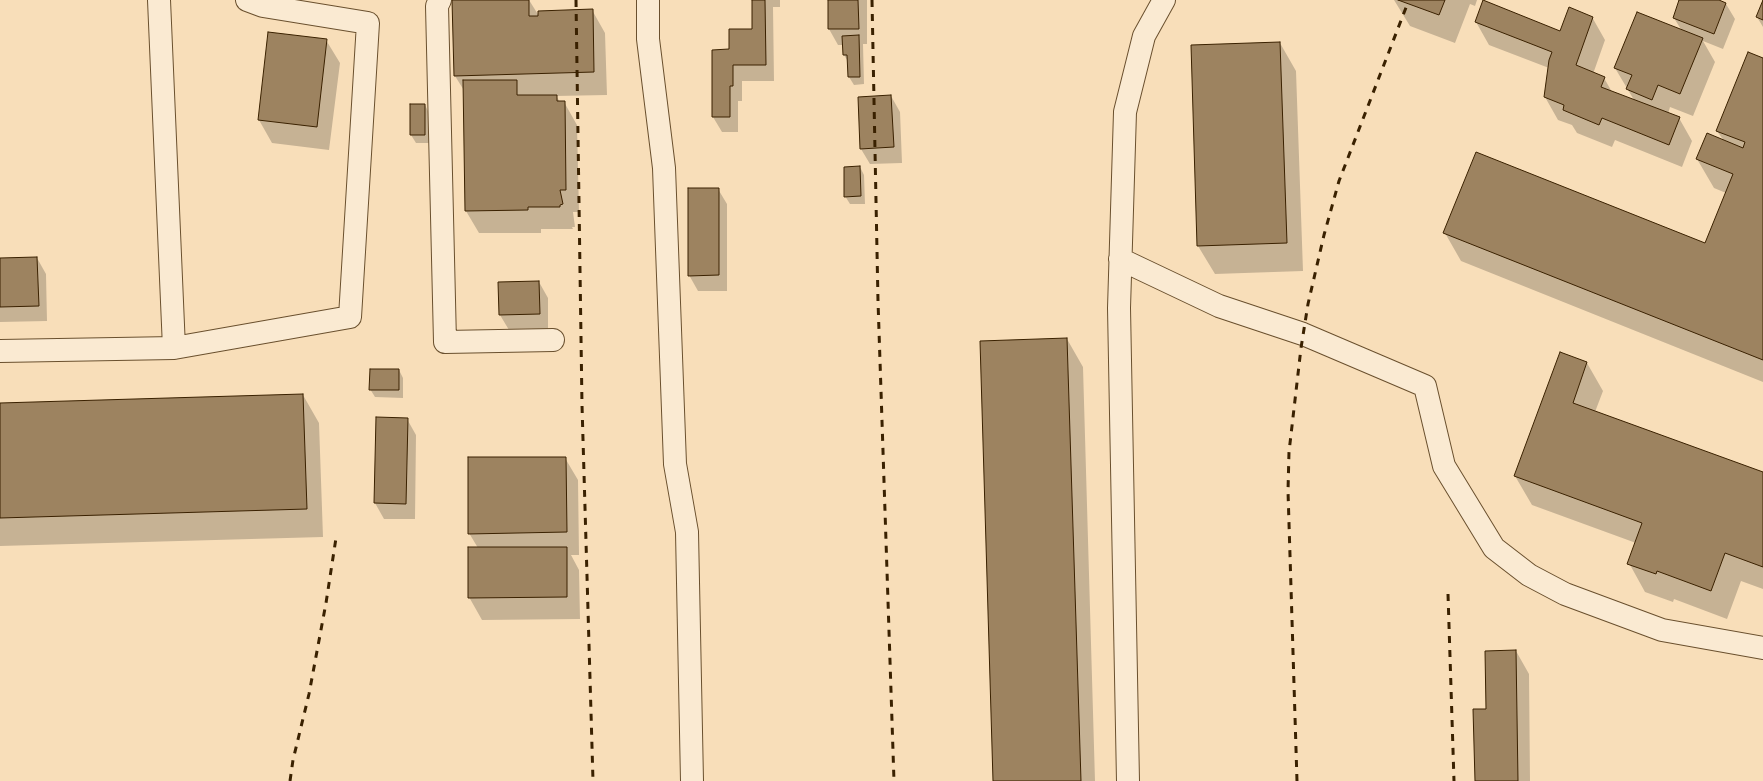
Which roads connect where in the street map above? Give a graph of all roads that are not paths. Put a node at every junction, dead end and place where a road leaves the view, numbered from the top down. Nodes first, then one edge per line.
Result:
1 (159, 0) edge
2 (247, 0) edge
3 (440, 0) edge
4 (648, 0) edge
5 (1164, 0) edge
6 (1120, 260) junction
7 (553, 340) dead end
8 (174, 348) junction
9 (0, 351) edge
10 (1763, 648) edge
11 (692, 781) edge
12 (1128, 781) edge

1 - 8 lane
2 - 8 lane
3 - 7 lane
4 - 11 lane
5 - 6 lane
6 - 10 lane
6 - 12 lane
8 - 9 lane

